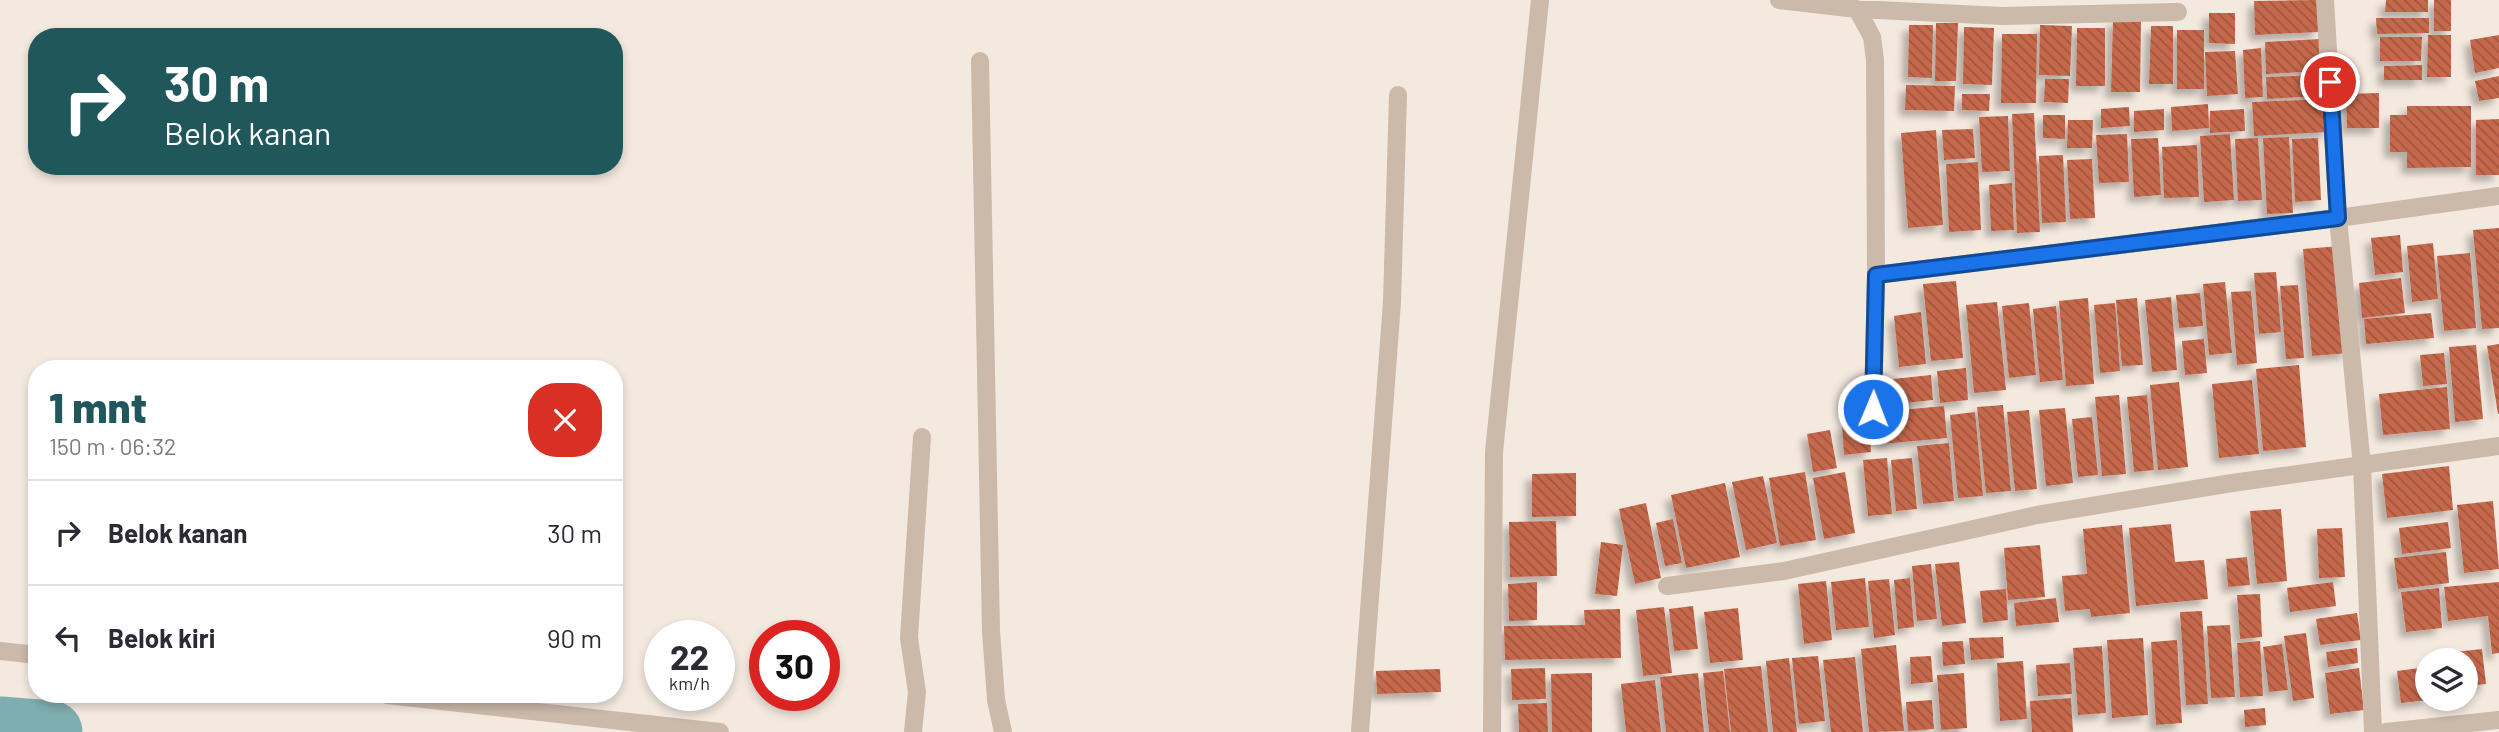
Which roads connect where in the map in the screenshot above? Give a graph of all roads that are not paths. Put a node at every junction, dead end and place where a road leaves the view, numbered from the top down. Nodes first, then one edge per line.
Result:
1 (1540, 0) edge
2 (1779, 0) edge
3 (2325, 0) edge
4 (1857, 9) junction
5 (2178, 12) dead end
6 (980, 61) dead end
7 (1398, 95) dead end
8 (2499, 196) edge
9 (2338, 218) junction
10 (1876, 275) junction
11 (1873, 409) dead end
12 (922, 437) dead end
13 (2499, 446) edge
14 (2362, 467) junction
15 (1667, 586) dead end
16 (0, 651) edge
17 (28, 654) edge
18 (459, 703) edge
19 (2499, 720) edge
20 (720, 732) edge
21 (913, 732) edge
22 (1003, 732) edge
23 (1360, 732) edge
24 (1492, 732) edge
25 (2373, 732) edge
26 (2386, 732) edge

1 - 24 street
2 - 4 street
3 - 9 street
4 - 5 street
4 - 10 street
6 - 22 street
7 - 23 street
8 - 9 street
9 - 10 street
9 - 14 street
10 - 11 street
12 - 21 street
13 - 14 street
14 - 15 street
14 - 25 street
16 - 17 street
18 - 20 street
19 - 26 street

